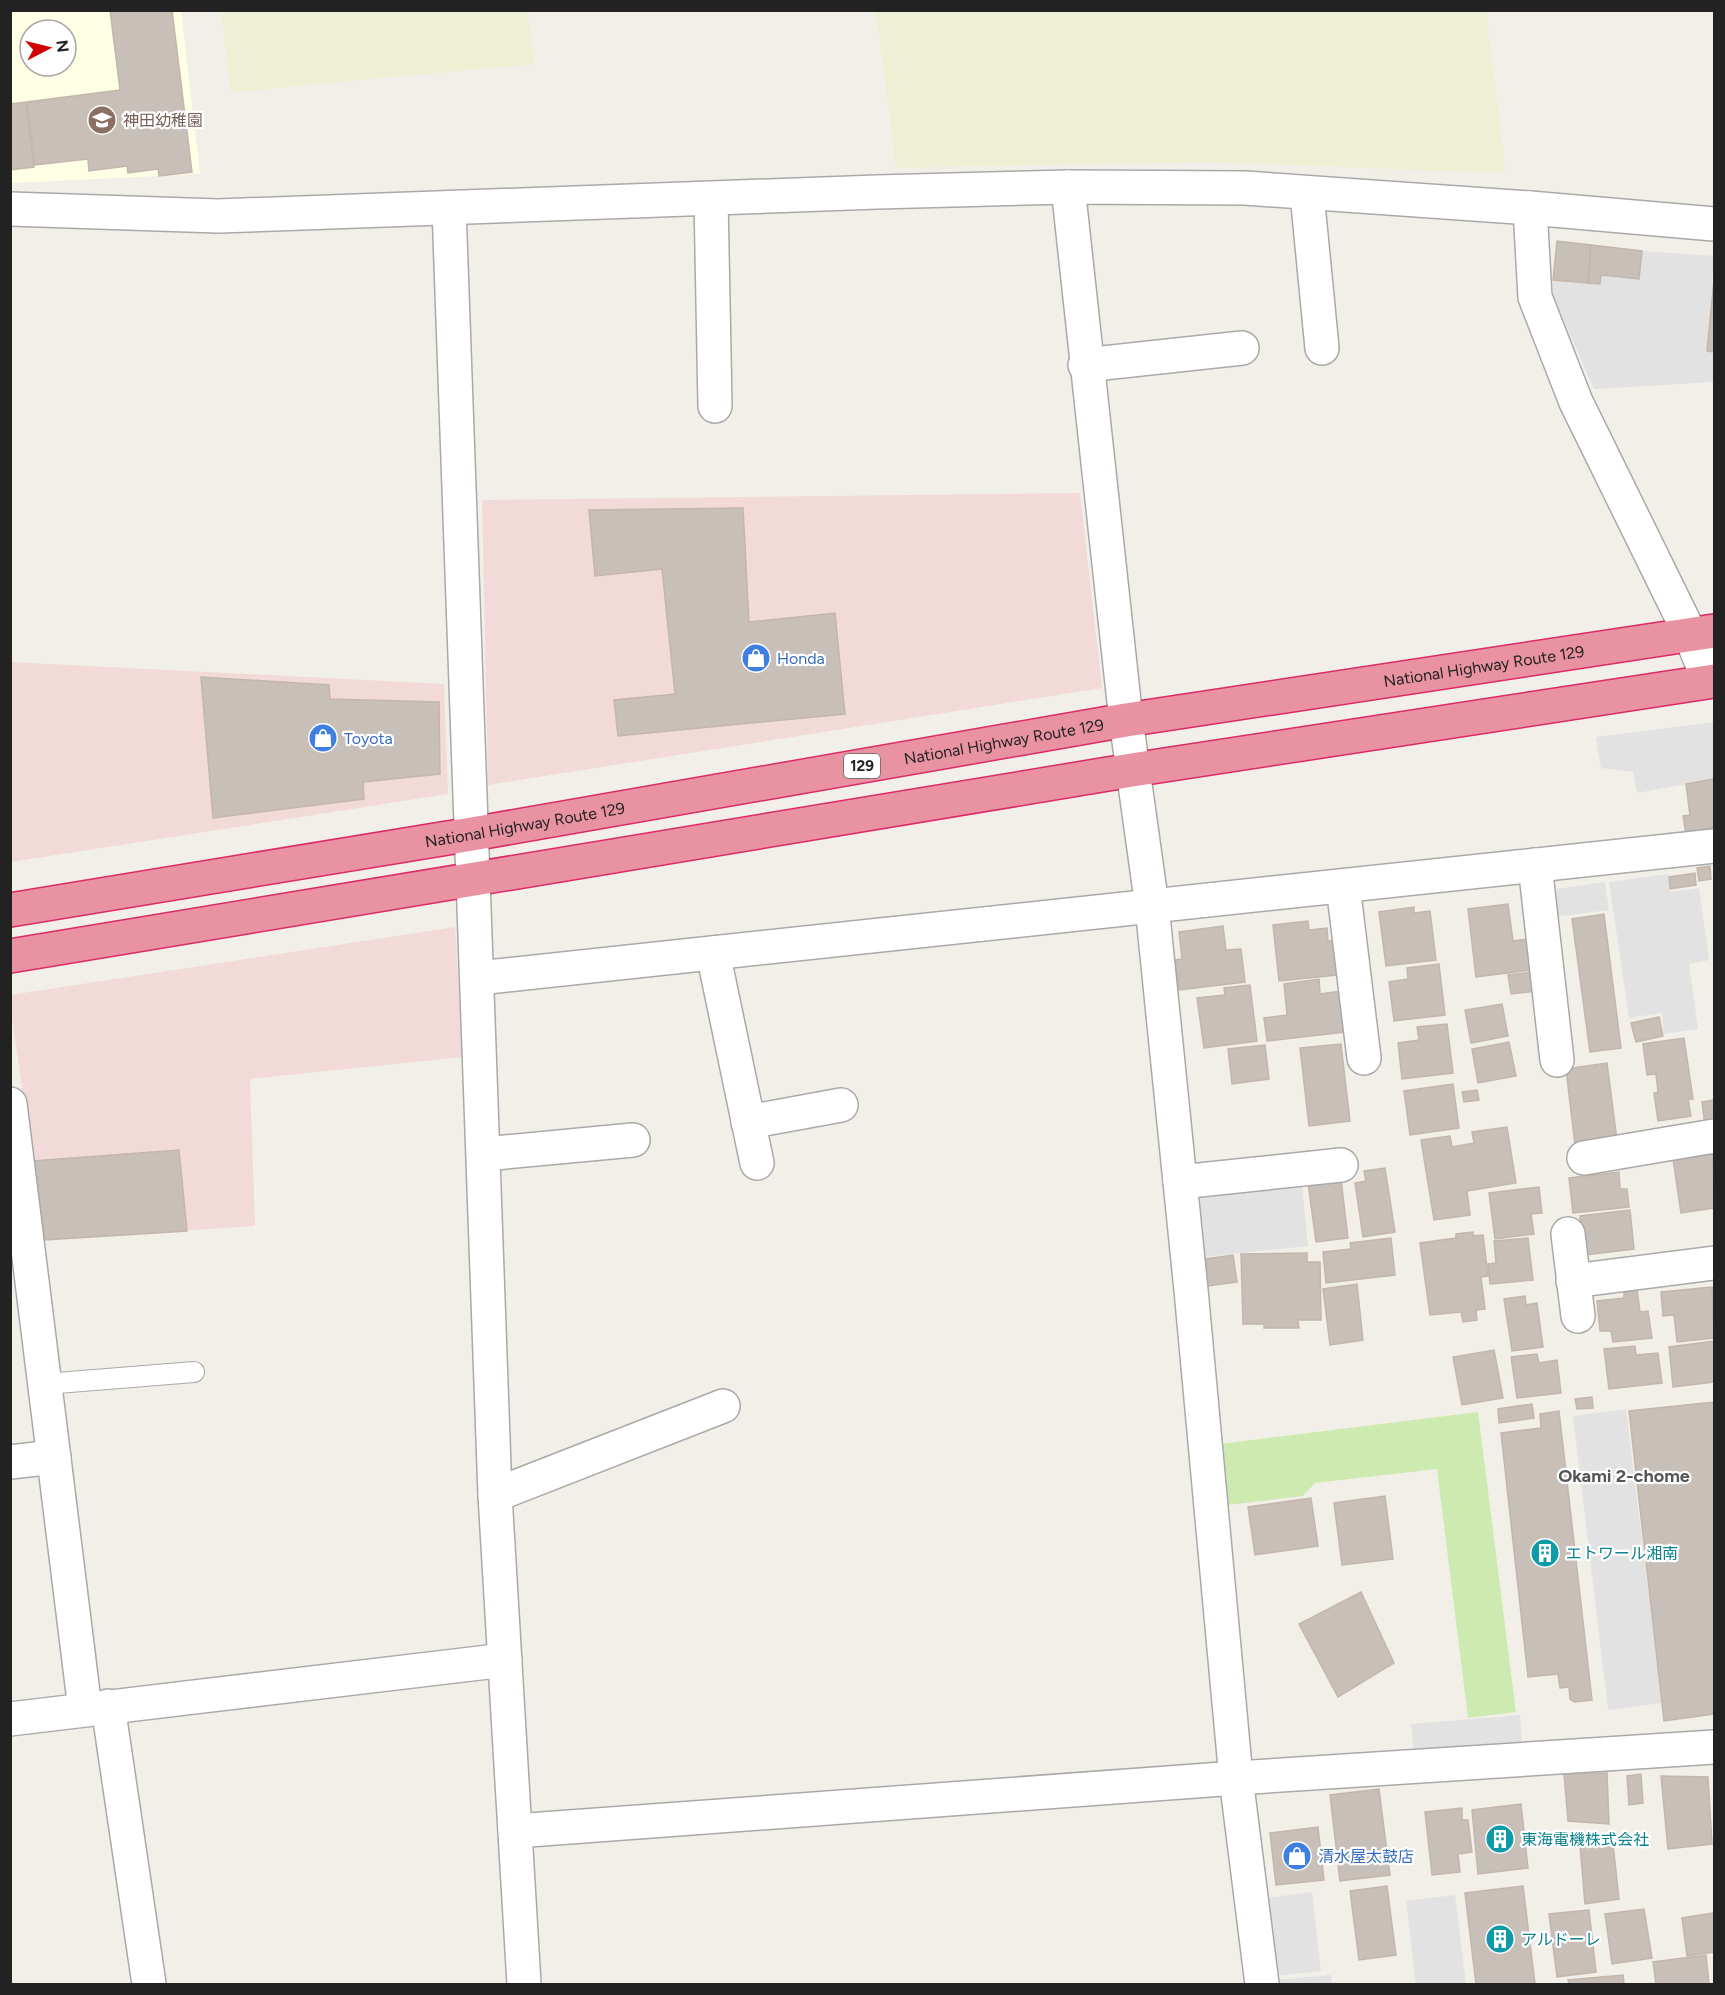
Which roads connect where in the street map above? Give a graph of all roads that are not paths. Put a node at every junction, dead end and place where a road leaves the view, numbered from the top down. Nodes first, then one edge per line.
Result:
1 (1068, 188) junction
2 (1307, 195) junction
3 (711, 199) junction
4 (10, 208) edge
5 (449, 208) junction
6 (1530, 208) junction
7 (1714, 224) edge
8 (1242, 348) dead end
9 (1322, 348) dead end
10 (1085, 365) junction
11 (715, 406) dead end
12 (1702, 632) edge
13 (1712, 681) edge
14 (1126, 720) junction
15 (1132, 770) junction
16 (472, 834) junction
17 (1714, 846) edge
18 (1535, 865) junction
19 (474, 878) junction
20 (1343, 886) junction
21 (1152, 906) junction
22 (10, 910) edge
23 (713, 953) junction
24 (10, 956) edge
25 (478, 978) junction
26 (1364, 1058) dead end
27 (1557, 1060) dead end
28 (10, 1104) edge
29 (841, 1105) dead end
30 (748, 1122) junction
31 (1714, 1136) edge
32 (633, 1140) dead end
33 (484, 1154) junction
34 (1584, 1158) dead end
35 (757, 1163) dead end
36 (1341, 1165) dead end
37 (1180, 1182) junction
38 (1568, 1234) dead end
39 (20, 1252) edge
40 (1714, 1263) edge
41 (1573, 1281) junction
42 (1578, 1316) dead end
43 (194, 1372) dead end
44 (45, 1384) junction
45 (723, 1406) dead end
46 (54, 1457) junction
47 (10, 1462) edge
48 (495, 1495) junction
49 (505, 1660) junction
50 (97, 1708) junction
51 (10, 1719) edge
52 (1714, 1747) edge
53 (1236, 1778) junction
54 (515, 1831) junction
55 (149, 1984) edge
56 (524, 1984) edge
57 (1262, 1984) edge

1 - 2 street
1 - 3 street
1 - 10 street
2 - 6 street
2 - 9 street
3 - 5 street
3 - 11 street
4 - 5 street
5 - 16 street
6 - 7 street
6 - 12 street
8 - 10 street
10 - 14 street
12 - 13 street
12 - 14 highway, National Highway Route 129 / 129
13 - 15 highway
14 - 15 street
14 - 16 highway, National Highway Route 129 / 129
15 - 19 highway
15 - 21 street
16 - 19 street
16 - 22 highway, National Highway Route 129 / 129
17 - 18 street
18 - 20 street
18 - 27 street
19 - 24 highway
19 - 25 street
20 - 21 street
20 - 26 street
21 - 23 street
21 - 37 street
23 - 25 street
23 - 30 street
25 - 33 street
28 - 39 street
29 - 30 street
30 - 35 street
31 - 34 street
32 - 33 street
33 - 48 street
36 - 37 street
37 - 53 street
38 - 41 street
39 - 44 street
40 - 41 street
41 - 42 street
43 - 44 lane
44 - 46 street
45 - 48 street
46 - 47 street
46 - 50 street
48 - 49 street
49 - 50 street
49 - 54 street
50 - 51 street
50 - 55 street
52 - 53 street
53 - 54 street
53 - 57 street
54 - 56 street

